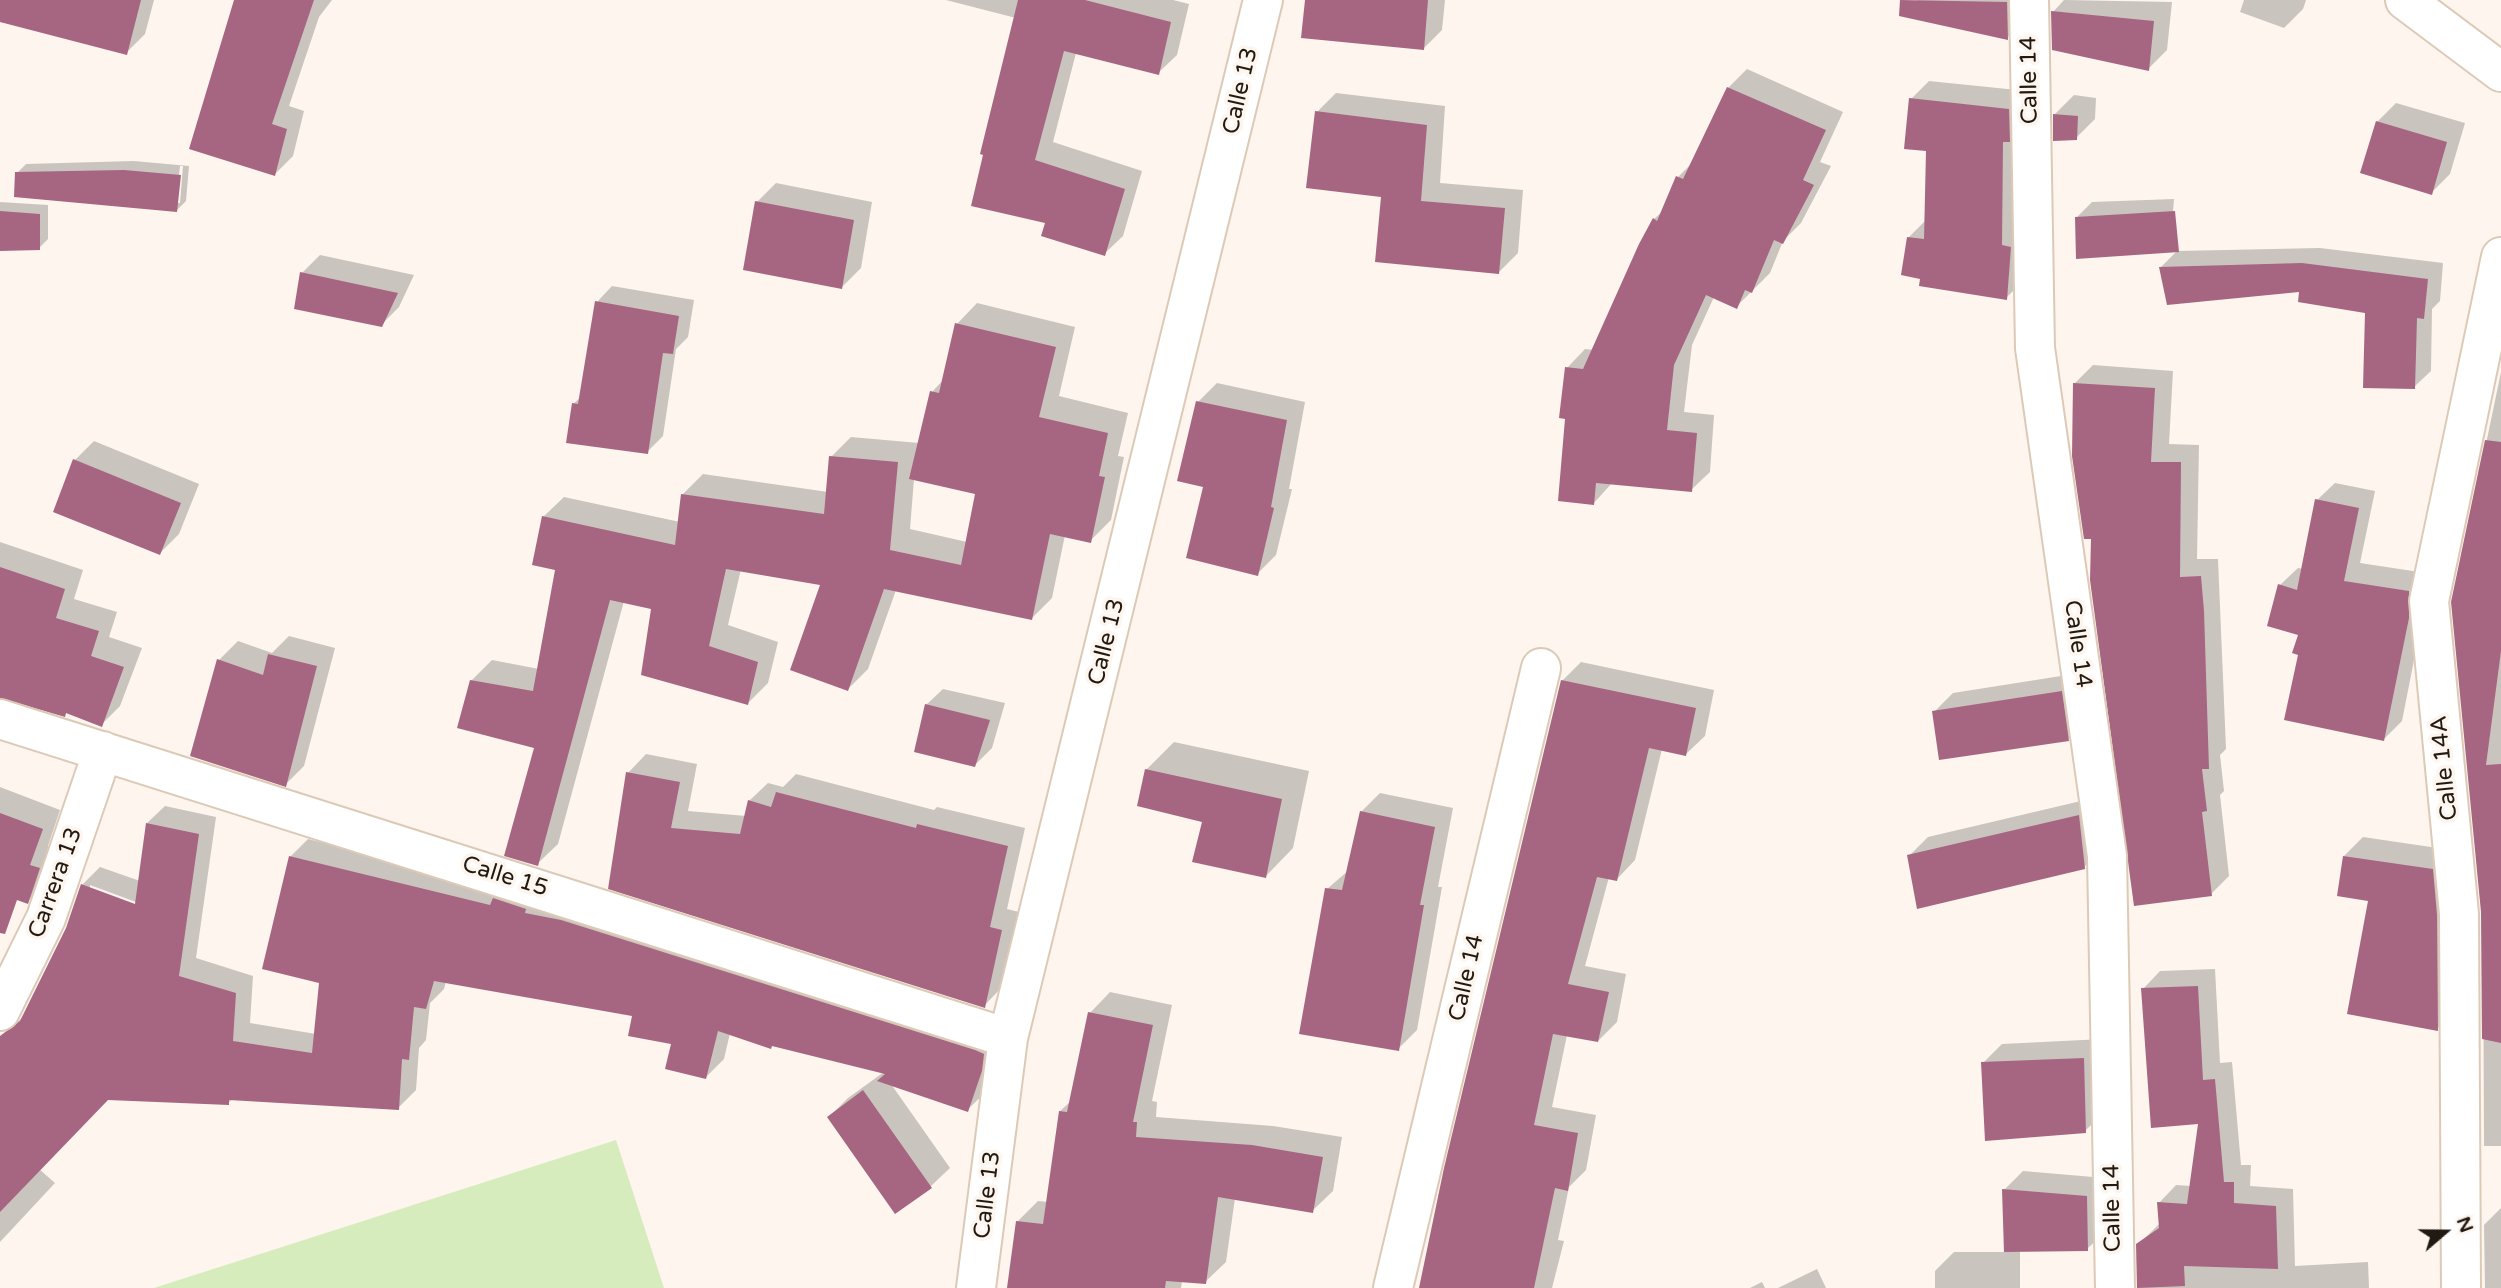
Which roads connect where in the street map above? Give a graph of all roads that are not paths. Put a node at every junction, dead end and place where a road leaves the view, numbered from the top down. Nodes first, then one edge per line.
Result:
1 (1263, 0) edge
2 (2029, 0) edge
3 (2405, 0) edge
4 (2501, 72) edge
5 (2501, 257) edge
6 (1541, 668) dead end
7 (0, 719) edge
8 (103, 751) junction
9 (0, 1011) edge
10 (1009, 1038) junction
11 (976, 1288) edge
12 (1393, 1288) edge
13 (2115, 1288) edge
14 (2461, 1288) edge

1 - 10 street, Calle 13
2 - 13 street, Calle 14
3 - 4 street
5 - 14 street, Calle 14A
6 - 12 street, Calle 14
7 - 8 street, Calle 15
8 - 9 street, Carrera 13
8 - 10 street, Calle 15
10 - 11 street, Calle 13

